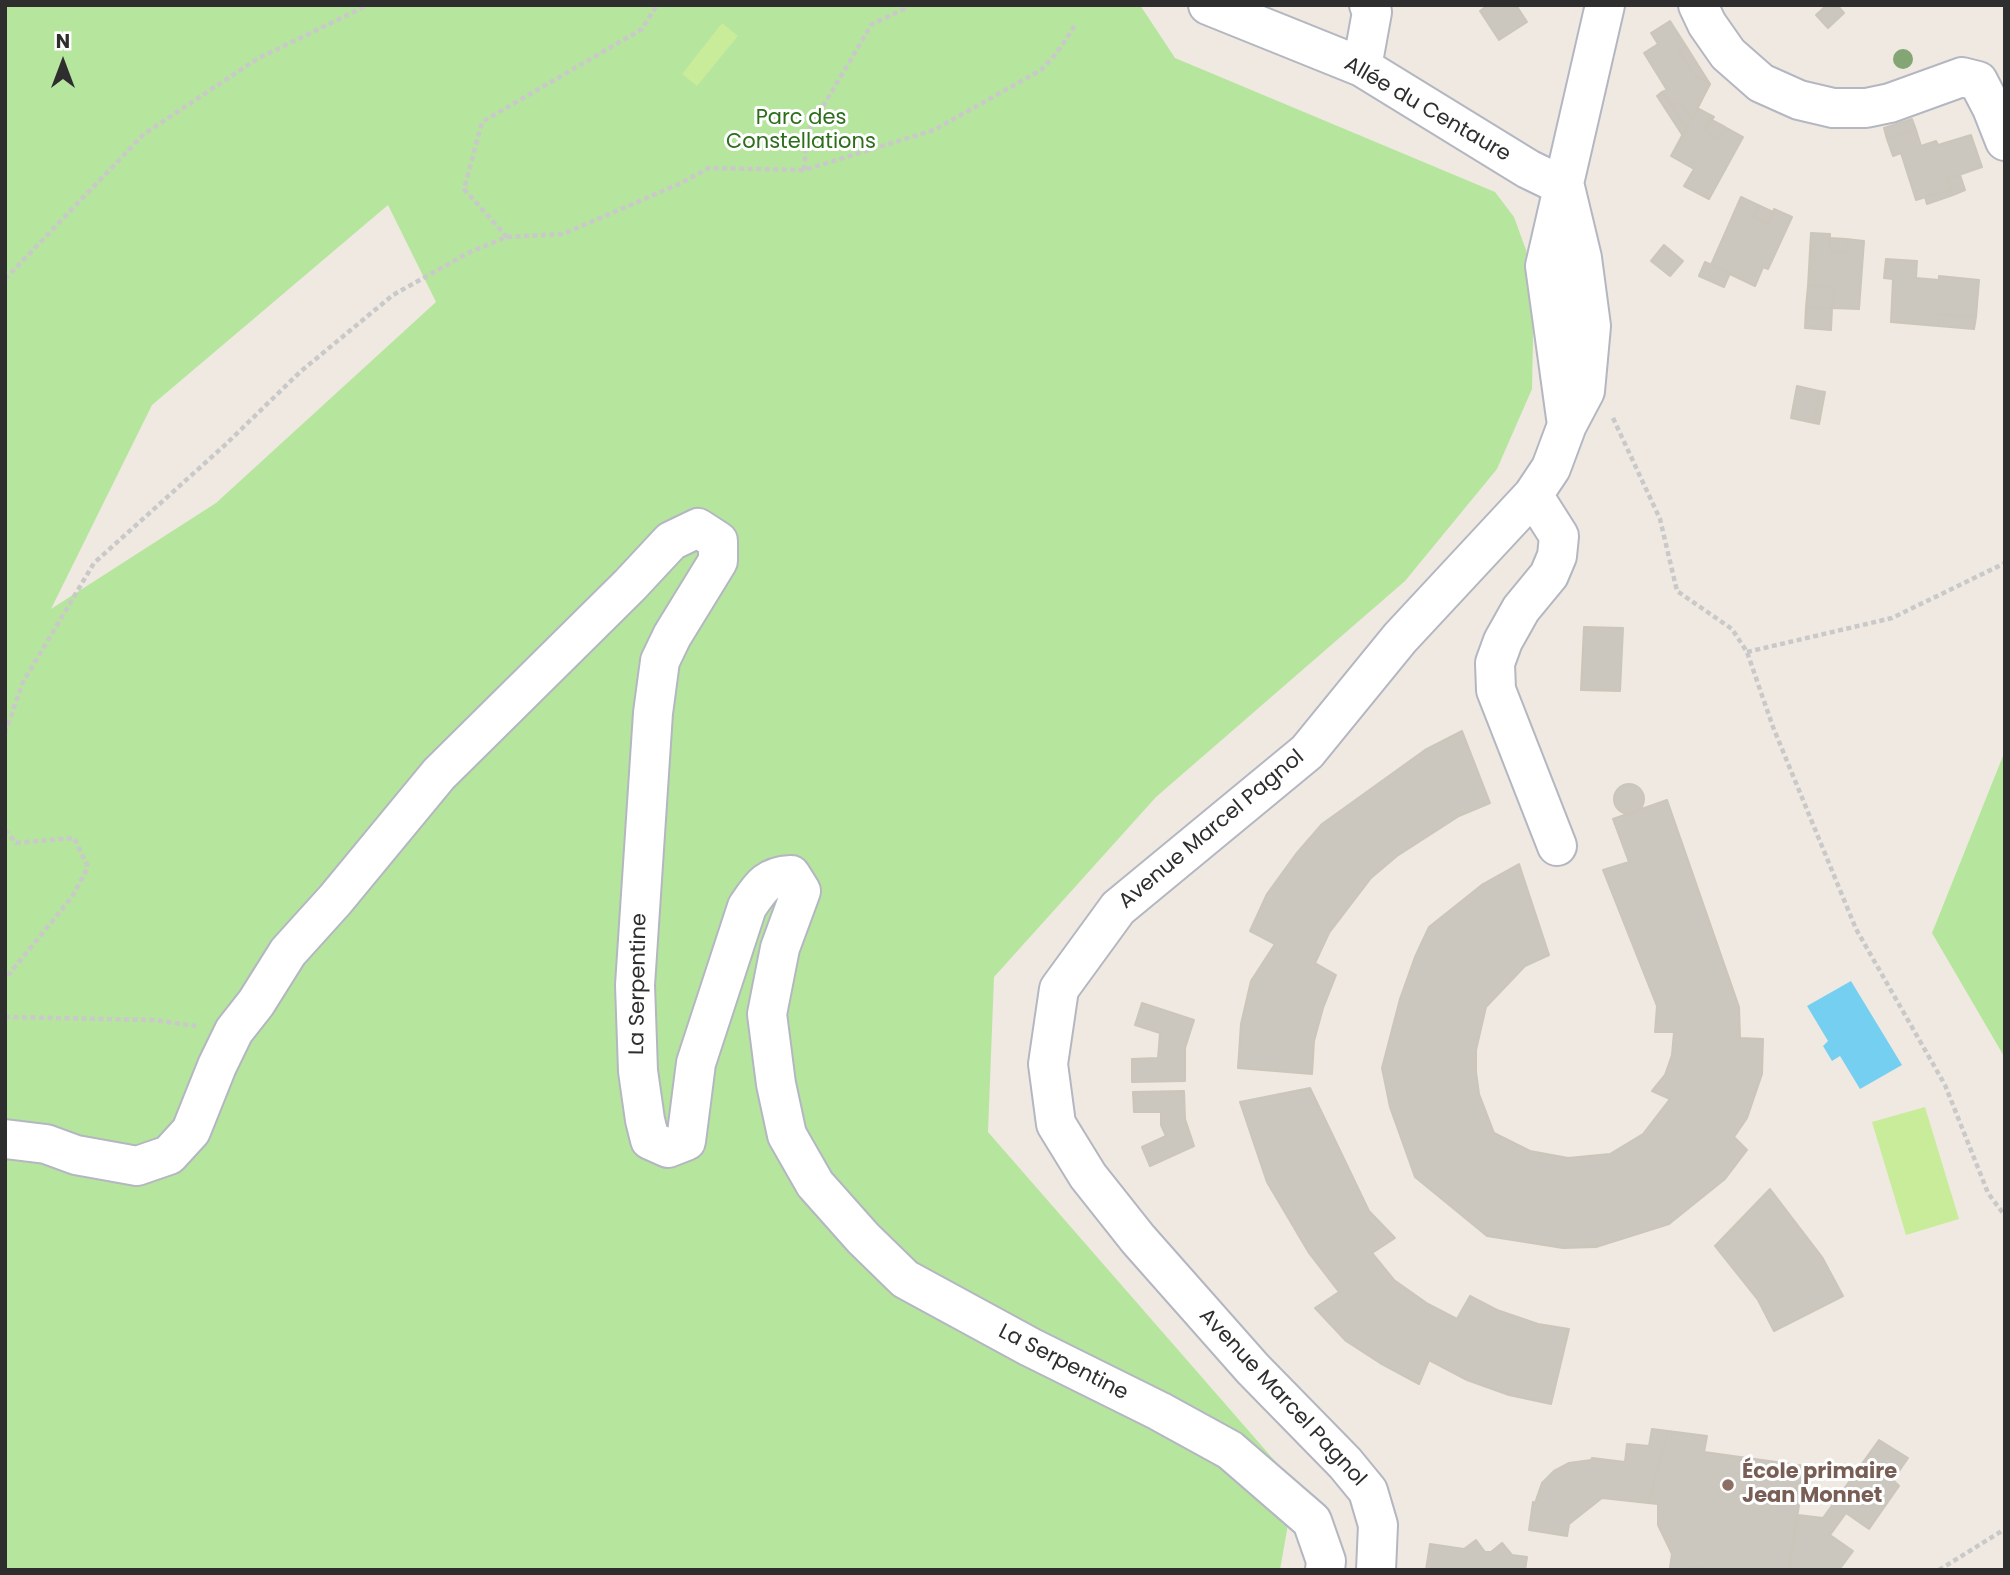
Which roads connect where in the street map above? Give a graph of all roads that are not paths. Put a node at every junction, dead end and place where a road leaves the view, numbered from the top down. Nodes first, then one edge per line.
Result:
1 (1208, 5) edge
2 (1369, 5) edge
3 (1605, 5) edge
4 (1698, 5) edge
5 (1362, 67) junction
6 (2005, 141) edge
7 (1565, 187) junction
8 (1567, 425) junction
9 (1533, 495) junction
10 (1557, 846) dead end
11 (5, 1139) edge
12 (1325, 1570) edge
13 (1376, 1570) edge

1 - 5 street, Allée du Centaure
2 - 5 street
3 - 7 street, Avenue Marcel Pagnol
4 - 6 street
5 - 7 street, Allée du Centaure
7 - 8 street, Avenue Marcel Pagnol
7 - 8 street, Avenue Marcel Pagnol
8 - 9 street, Avenue Marcel Pagnol
9 - 10 street
9 - 13 street, Avenue Marcel Pagnol
11 - 12 street, La Serpentine

